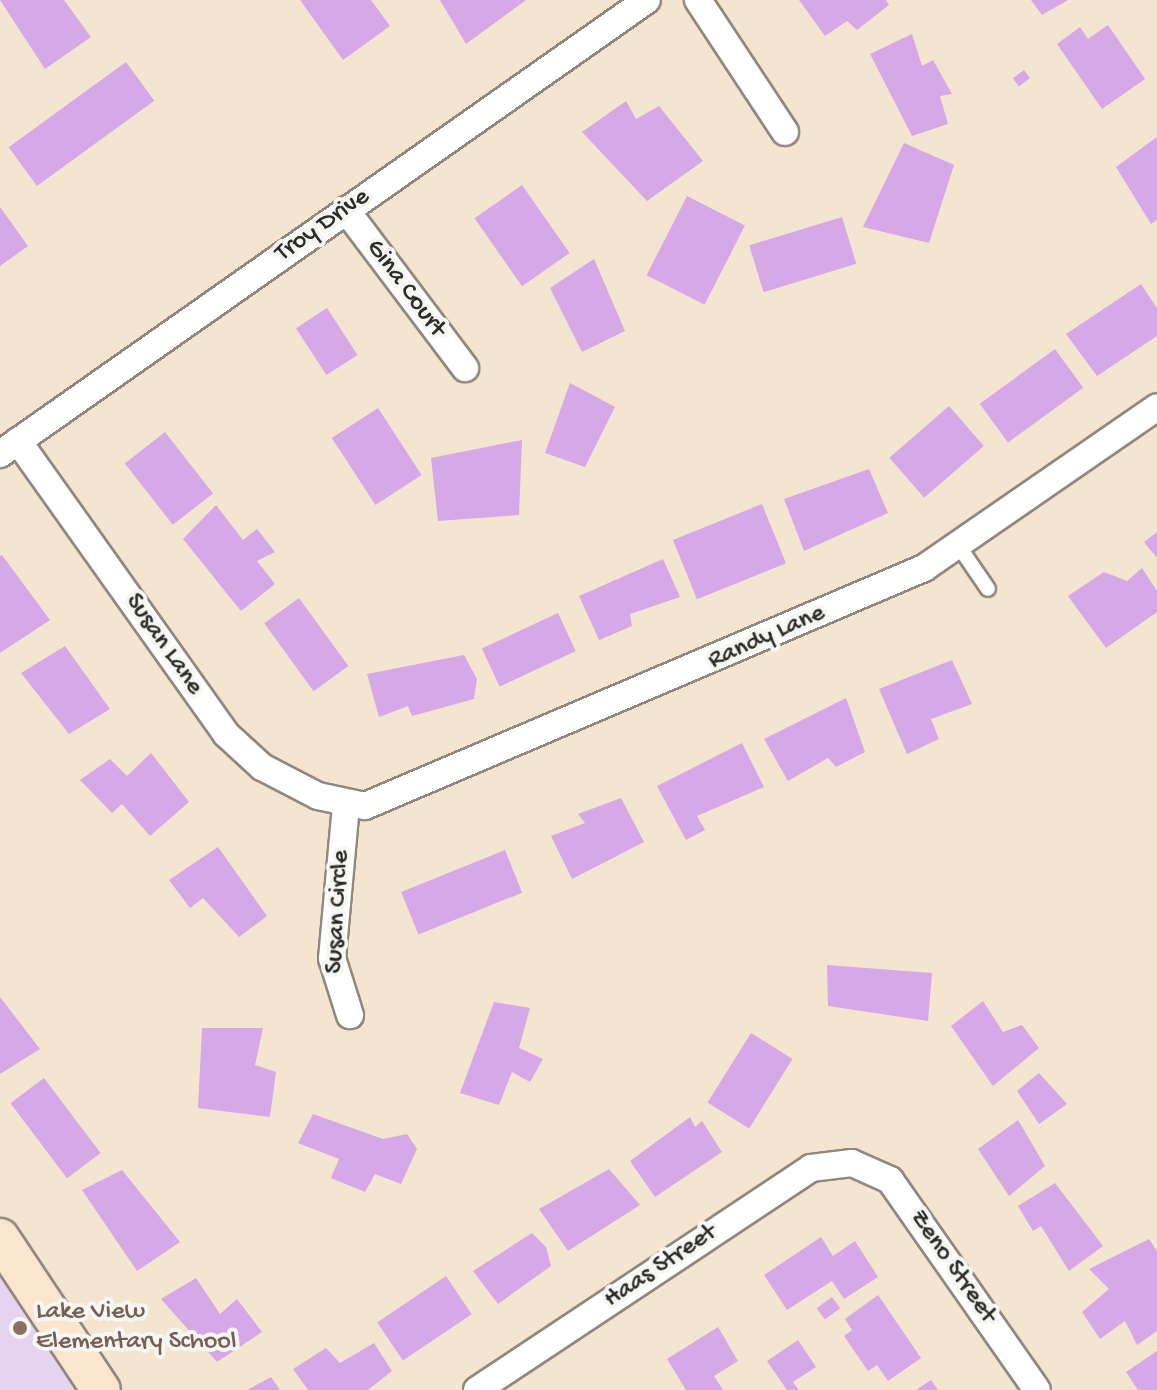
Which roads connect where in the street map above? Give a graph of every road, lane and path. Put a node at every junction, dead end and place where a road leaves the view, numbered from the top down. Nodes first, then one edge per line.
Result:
1 (647, 0) edge
2 (698, 0) edge
3 (785, 132) dead end
4 (346, 210) junction
5 (465, 368) dead end
6 (1157, 407) edge
7 (9, 447) edge
8 (958, 545) junction
9 (988, 589) dead end
10 (346, 805) junction
11 (350, 1015) dead end
12 (852, 1163) joint
13 (0, 1238) edge
14 (101, 1390) edge
15 (477, 1390) edge
16 (1037, 1390) edge

1 - 4 street, Troy Drive
2 - 3 street
4 - 5 street, Gina Court
4 - 7 street, Troy Drive
6 - 8 street, Randy Lane
7 - 10 street, Susan Lane
8 - 9 lane
8 - 10 street, Randy Lane
10 - 11 street, Susan Circle
12 - 15 street, Haas Street
12 - 16 street, Zeno Street
13 - 14 street

